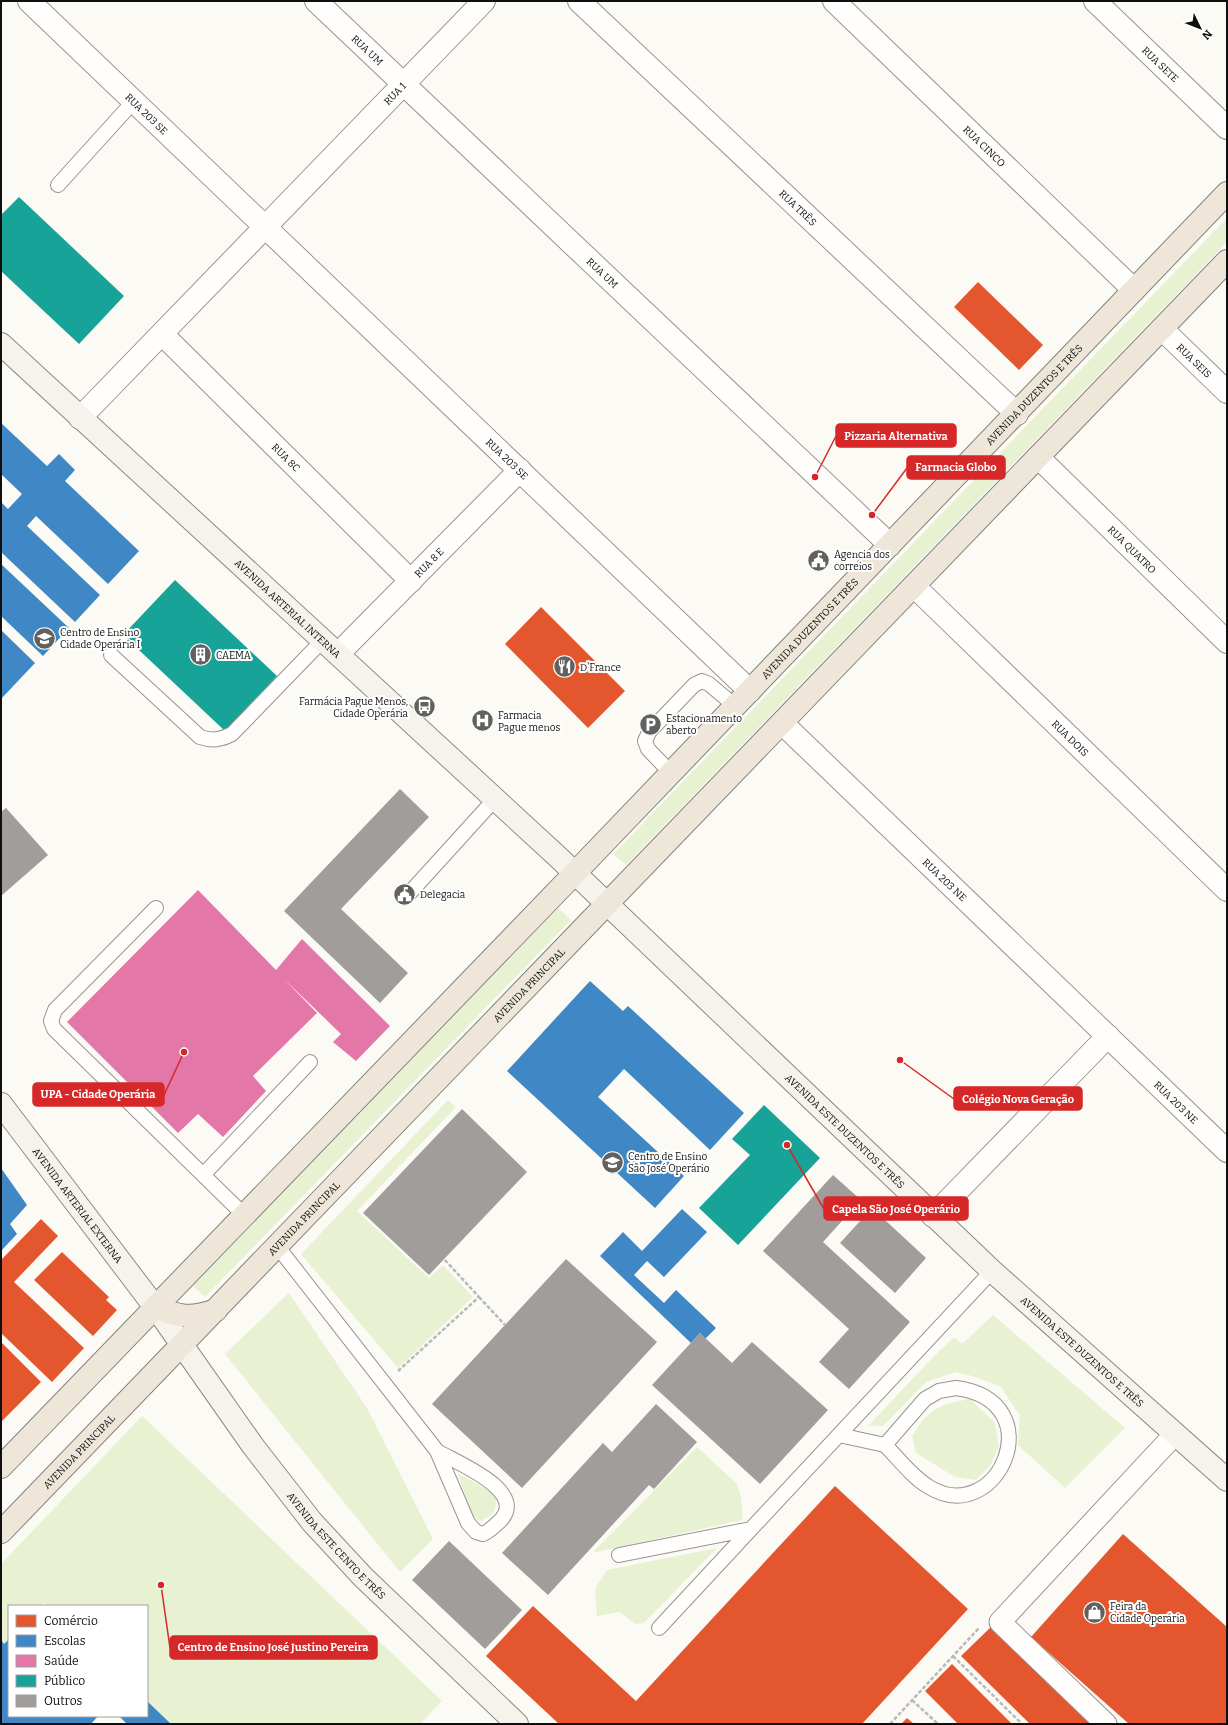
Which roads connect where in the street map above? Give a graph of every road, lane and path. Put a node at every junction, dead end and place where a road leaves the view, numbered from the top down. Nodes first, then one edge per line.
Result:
1 (29, 1) edge
2 (316, 1) edge
3 (484, 1) edge
4 (579, 1) edge
5 (834, 1) edge
6 (1095, 1) edge
7 (403, 84) junction
8 (134, 102) junction
9 (1227, 128) edge
10 (58, 185) dead end
11 (1227, 193) edge
12 (265, 227) junction
13 (1227, 261) edge
14 (1134, 290) junction
15 (1162, 329) junction
16 (162, 334) junction
17 (1, 344) edge
18 (1227, 392) edge
19 (1016, 414) junction
20 (80, 418) junction
21 (1038, 457) junction
22 (520, 470) junction
23 (890, 545) junction
24 (411, 581) junction
25 (914, 586) junction
26 (1227, 642) edge
27 (331, 647) junction
28 (112, 655) dead end
29 (750, 691) junction
30 (735, 706) junction
31 (782, 723) junction
32 (671, 773) junction
33 (495, 799) junction
34 (574, 874) junction
35 (1227, 890) edge
36 (406, 897) dead end
37 (606, 904) junction
38 (156, 908) dead end
39 (1108, 1036) junction
40 (310, 1062) dead end
41 (1, 1104) edge
42 (1227, 1151) edge
43 (203, 1175) junction
44 (244, 1215) junction
45 (934, 1216) junction
46 (277, 1246) junction
47 (444, 1259) dead end
48 (992, 1271) junction
49 (479, 1297) junction
50 (155, 1307) junction
51 (216, 1310) junction
52 (505, 1325) dead end
53 (182, 1344) junction
54 (384, 1383) junction
55 (1175, 1434) junction
56 (839, 1435) junction
57 (885, 1445) junction
58 (437, 1451) junction
59 (1, 1467) edge
60 (1227, 1480) edge
61 (751, 1529) junction
62 (1, 1532) edge
63 (619, 1554) dead end
64 (1000, 1622) junction
65 (658, 1628) dead end
66 (953, 1656) junction
67 (912, 1700) junction
68 (517, 1724) edge
69 (890, 1724) edge
70 (938, 1724) edge
71 (1022, 1724) edge
72 (1106, 1724) edge

1 - 8 street, RUA 203 SE
2 - 7 street, RUA UM
3 - 7 street, RUA 1
4 - 19 street, RUA TRÊS
5 - 14 street, RUA CINCO
6 - 9 street, RUA SETE
7 - 12 street, RUA 1
7 - 23 street, RUA UM
8 - 10 lane
8 - 12 street, RUA 203 SE
11 - 14 main road, AVENIDA DUZENTOS E TRÊS
12 - 16 street
12 - 22 street, RUA 203 SE
13 - 15 main road
14 - 19 main road, AVENIDA DUZENTOS E TRÊS
15 - 18 street, RUA SEIS
15 - 21 main road
16 - 20 street
16 - 24 street, RUA 8C
17 - 20 main road, AVENIDA ARTERIAL INTERNA
19 - 23 main road, AVENIDA DUZENTOS E TRÊS
20 - 27 main road, AVENIDA ARTERIAL INTERNA
21 - 25 main road
21 - 26 street, RUA QUATRO
22 - 24 street, RUA 8 E
22 - 29 street, RUA 203 SE
23 - 29 main road, AVENIDA DUZENTOS E TRÊS
24 - 27 street, RUA 8 E
25 - 31 main road
25 - 35 street, RUA DOIS
27 - 28 lane
27 - 33 main road, AVENIDA ARTERIAL INTERNA
29 - 30 main road, AVENIDA DUZENTOS E TRÊS
30 - 32 main road, AVENIDA DUZENTOS E TRÊS
30 - 32 lane
31 - 37 main road
31 - 39 street, RUA 203 NE
32 - 34 main road, AVENIDA DUZENTOS E TRÊS
33 - 34 main road, AVENIDA ARTERIAL INTERNA
33 - 36 lane
34 - 37 main road, AVENIDA ESTE DUZENTOS E TRÊS
34 - 44 main road
37 - 45 main road, AVENIDA ESTE DUZENTOS E TRÊS
37 - 46 main road, AVENIDA PRINCIPAL
38 - 43 lane
39 - 42 street, RUA 203 NE
39 - 45 street
40 - 43 lane
41 - 50 main road, AVENIDA ARTERIAL EXTERNA
43 - 44 lane
44 - 50 main road
45 - 48 main road, AVENIDA ESTE DUZENTOS E TRÊS
46 - 51 main road, AVENIDA PRINCIPAL
46 - 54 lane
47 - 49 path
48 - 55 main road, AVENIDA ESTE DUZENTOS E TRÊS
48 - 56 lane
49 - 52 path
49 - 54 path
50 - 51 main road
50 - 53 main road, AVENIDA ARTERIAL EXTERNA
50 - 59 main road
51 - 53 main road, AVENIDA PRINCIPAL
53 - 62 main road, AVENIDA PRINCIPAL
53 - 68 main road, AVENIDA ESTE CENTO E TRÊS
54 - 58 lane
55 - 60 main road, AVENIDA ESTE DUZENTOS E TRÊS
55 - 64 street
56 - 57 lane
56 - 61 lane
57 - 57 lane
58 - 58 lane
61 - 63 lane
61 - 65 lane
64 - 66 path
64 - 72 street
66 - 67 path
66 - 71 path
67 - 69 path
67 - 70 path

